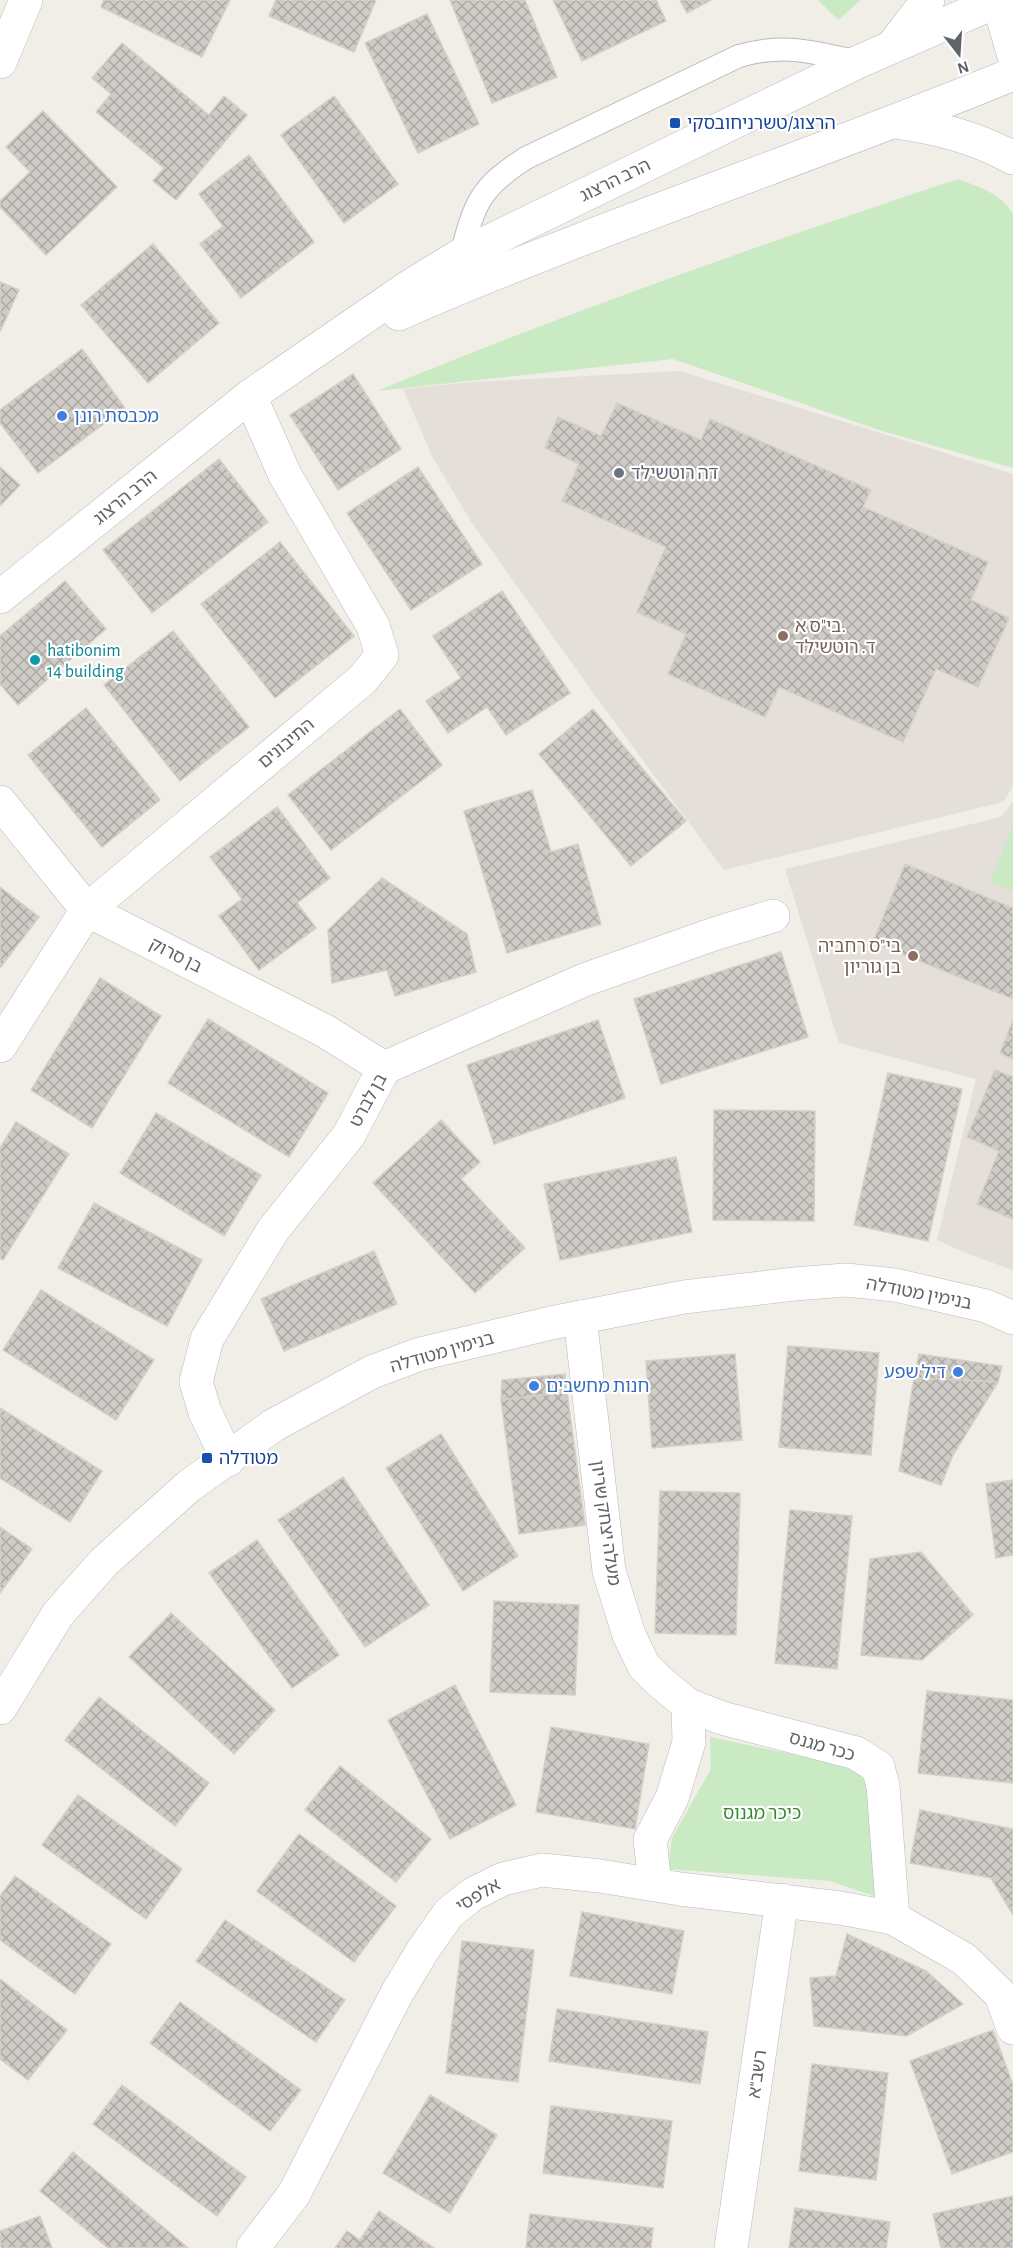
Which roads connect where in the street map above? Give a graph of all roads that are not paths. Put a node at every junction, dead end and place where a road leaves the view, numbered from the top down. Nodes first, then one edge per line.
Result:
1 (26, 0) edge
2 (928, 0) edge
3 (999, 0) edge
4 (894, 45) junction
5 (1013, 53) edge
6 (0, 62) edge
7 (858, 62) junction
8 (1013, 74) edge
9 (895, 122) junction
10 (1013, 158) edge
11 (461, 255) junction
12 (250, 396) junction
13 (0, 597) edge
14 (0, 802) edge
15 (87, 910) junction
16 (773, 916) dead end
17 (0, 1046) edge
18 (384, 1068) junction
19 (580, 1317) junction
20 (1013, 1318) edge
21 (228, 1460) junction
22 (688, 1705) junction
23 (0, 1708) edge
24 (655, 1884) junction
25 (782, 1900) junction
26 (893, 1918) junction
27 (1013, 2028) edge
28 (253, 2248) edge
29 (730, 2248) edge

1 - 6 street
2 - 4 street
3 - 4 street, הרב הרצוג
3 - 5 street
4 - 7 street, הרב הרצוג
7 - 11 street, הרב הרצוג
7 - 11 lane
8 - 9 street, הרב הרצוג
9 - 10 street
9 - 12 street, הרב הרצוג
11 - 12 street, הרב הרצוג
12 - 13 street, הרב הרצוג
12 - 15 street, התיבונים
14 - 15 street, בן סרוק
15 - 17 street, התיבונים
15 - 18 street, בן סרוק
16 - 18 street, בן לברט
18 - 21 street, בן לברט
19 - 20 street, בנימין מטודלה
19 - 21 street, בנימין מטודלה
19 - 22 street, מעלה יצחק שריון
21 - 23 street, בנימין מטודלה
22 - 24 street
22 - 26 street, ככר מגנס
24 - 25 street, אלפסי
24 - 28 street, אלפסי
25 - 26 street, אלפסי
25 - 29 street, רשב"א
26 - 27 street, אלפסי

